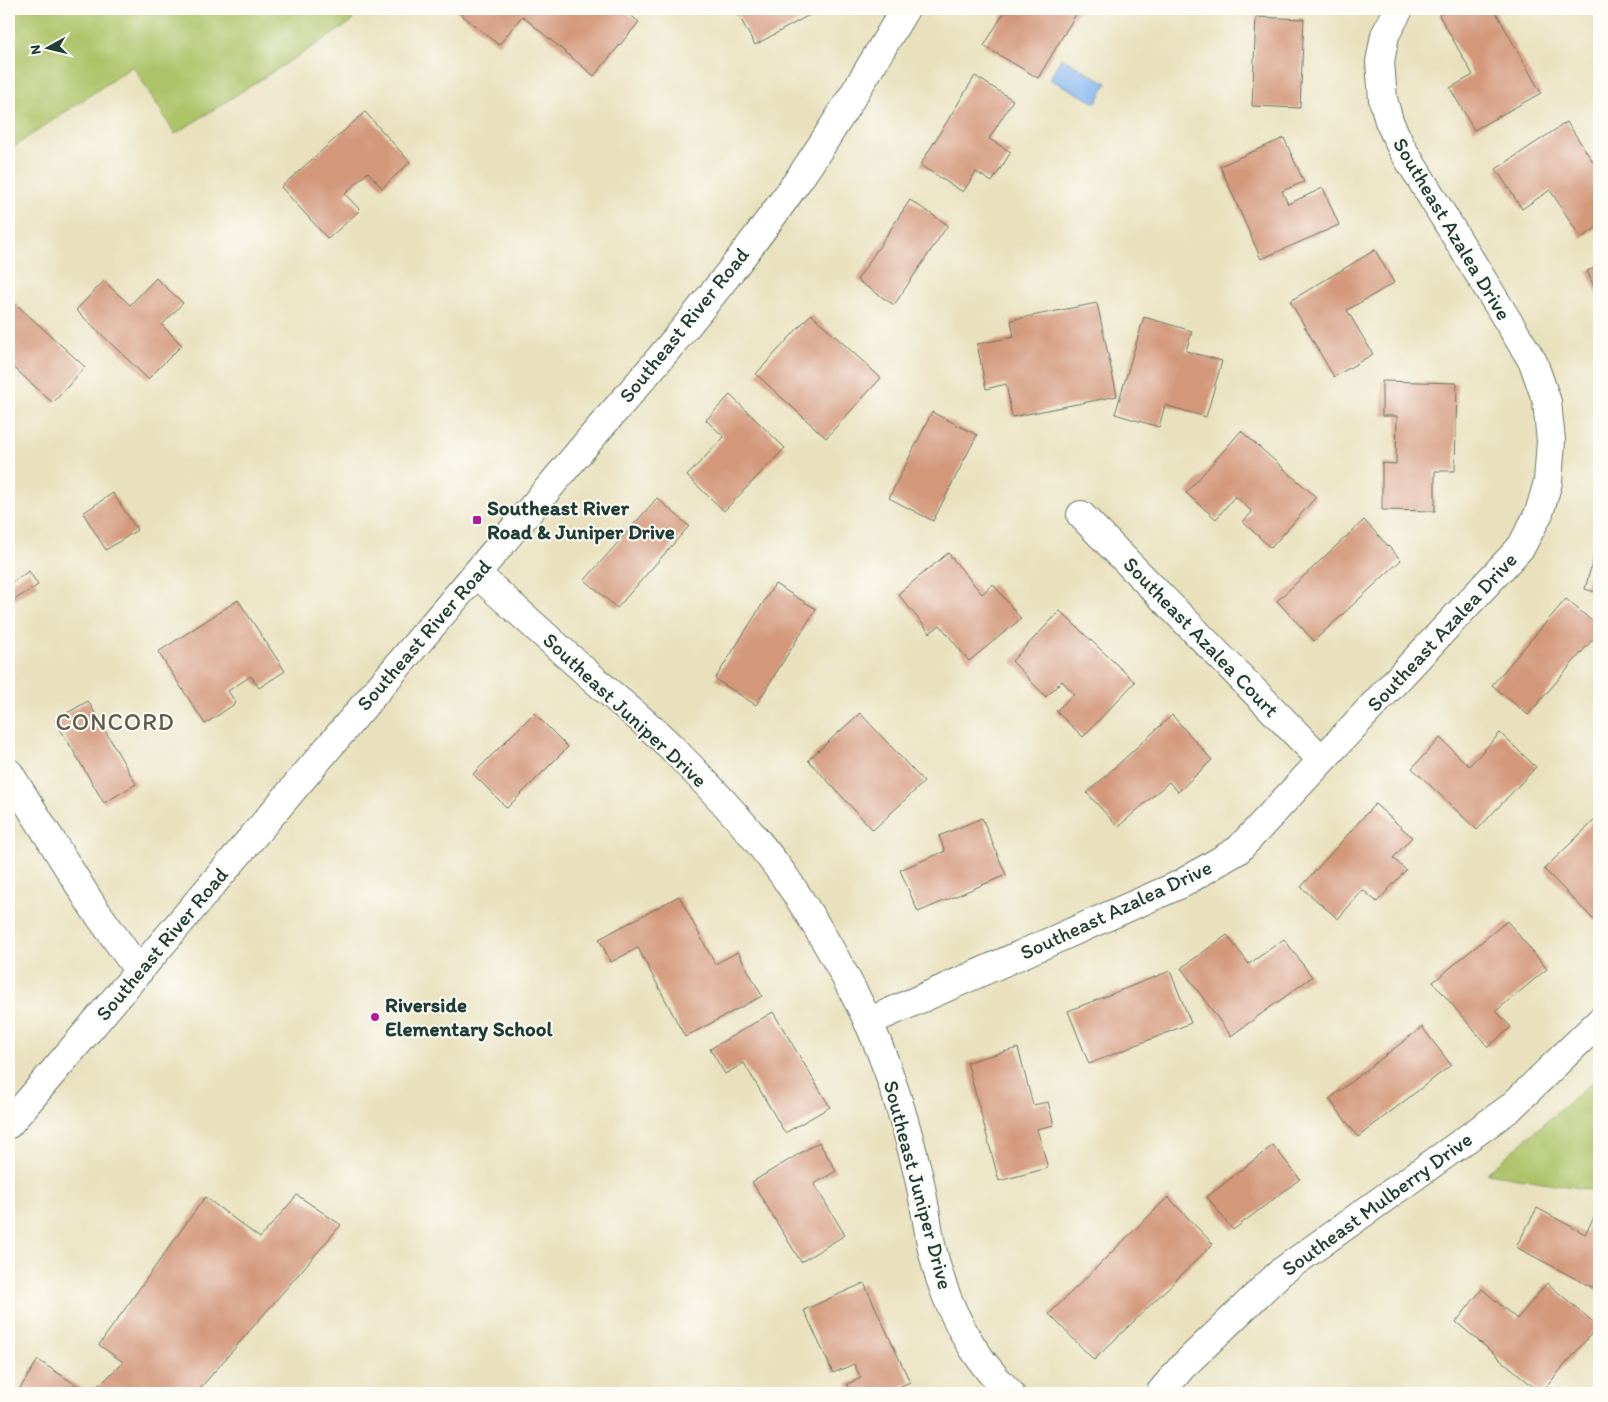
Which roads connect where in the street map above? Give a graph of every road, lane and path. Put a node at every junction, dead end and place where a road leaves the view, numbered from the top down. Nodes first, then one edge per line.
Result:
1 (905, 9) edge
2 (1399, 9) edge
3 (1081, 515) dead end
4 (476, 574) junction
5 (1322, 760) junction
6 (9, 773) edge
7 (139, 971) junction
8 (868, 1022) junction
9 (1599, 1022) edge
10 (9, 1124) edge
11 (1010, 1393) edge
12 (1160, 1393) edge

1 - 4 street, Southeast River Road
2 - 5 street, Southeast Azalea Drive
3 - 5 street, Southeast Azalea Court
4 - 7 street, Southeast River Road
4 - 8 street, Southeast Juniper Drive
5 - 8 street, Southeast Azalea Drive
6 - 7 street
7 - 10 street, Southeast River Road
8 - 11 street, Southeast Juniper Drive
9 - 12 street, Southeast Mulberry Drive

